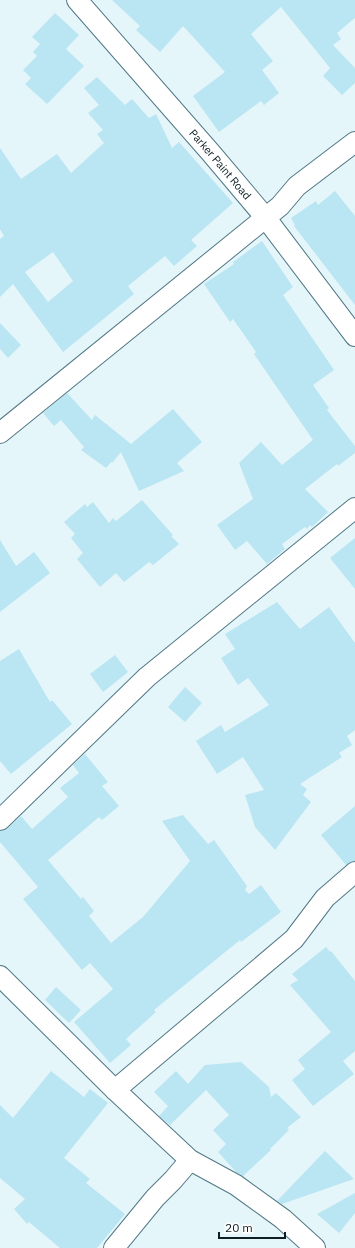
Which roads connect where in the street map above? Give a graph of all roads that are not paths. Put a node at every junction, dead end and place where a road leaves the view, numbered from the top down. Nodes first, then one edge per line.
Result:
1 (86, 3) edge
2 (355, 142) edge
3 (265, 217) junction
4 (355, 336) edge
5 (0, 433) edge
6 (355, 508) edge
7 (0, 820) edge
8 (355, 872) edge
9 (0, 976) edge
10 (115, 1090) junction
11 (190, 1160) junction
12 (114, 1248) edge
13 (315, 1248) edge

1 - 3 street, Parker Paint Road
2 - 3 street
3 - 4 street, Parker Paint Road
3 - 5 street
6 - 7 street
8 - 10 street
9 - 10 street
10 - 11 street
11 - 12 street
11 - 13 street

